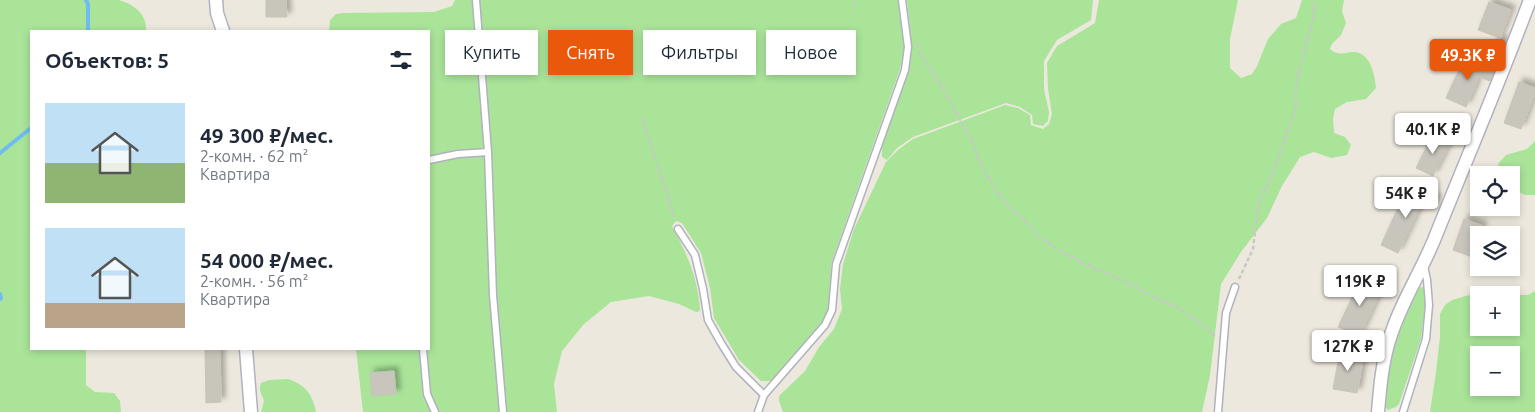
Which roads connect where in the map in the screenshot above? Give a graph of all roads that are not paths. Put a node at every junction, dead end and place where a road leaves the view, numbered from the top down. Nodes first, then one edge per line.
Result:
1 (216, 0) edge
2 (476, 0) edge
3 (902, 0) edge
4 (1530, 0) edge
5 (223, 30) edge
6 (488, 152) junction
7 (430, 160) edge
8 (678, 229) road end
9 (1424, 265) junction
10 (1235, 287) road end
11 (246, 350) edge
12 (423, 350) edge
13 (764, 396) junction
14 (251, 412) edge
15 (435, 412) edge
16 (503, 412) edge
17 (758, 412) edge
18 (1218, 412) edge
19 (1378, 412) edge
20 (1402, 412) edge

1 - 5 street
2 - 6 lane
3 - 13 lane
4 - 9 street
6 - 7 lane
6 - 16 lane
8 - 13 lane
9 - 19 street
9 - 20 lane
10 - 18 lane
11 - 14 street
12 - 15 lane
13 - 17 lane

